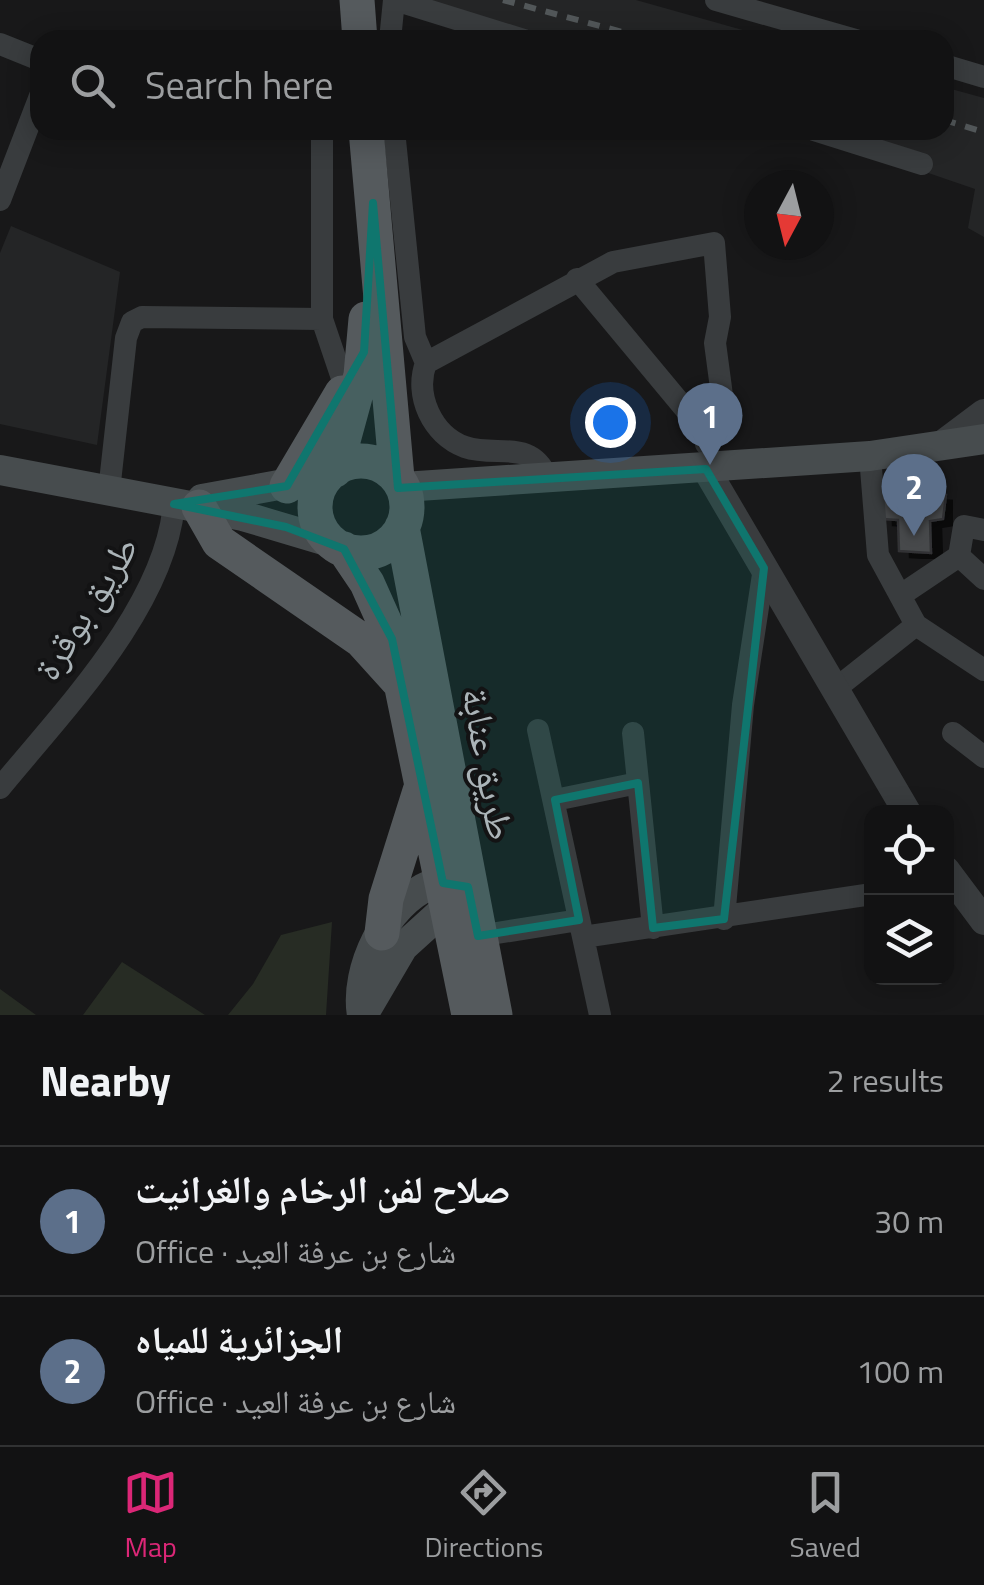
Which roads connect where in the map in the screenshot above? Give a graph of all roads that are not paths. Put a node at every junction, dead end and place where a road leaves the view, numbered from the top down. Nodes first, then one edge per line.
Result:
1 (357, 0) edge
2 (394, 0) edge
3 (716, 0) edge
4 (359, 30) edge
5 (391, 30) edge
6 (492, 30) edge
7 (821, 30) edge
8 (0, 44) edge
9 (30, 56) edge
10 (954, 68) edge
11 (984, 76) edge
12 (30, 122) edge
13 (322, 140) edge
14 (367, 140) edge
15 (395, 140) edge
16 (846, 140) edge
17 (922, 164) dead end
18 (0, 200) edge
19 (373, 203) junction
20 (577, 279) junction
21 (322, 318) junction
22 (364, 352) junction
23 (426, 364) junction
24 (345, 387) junction
25 (984, 413) edge
26 (706, 434) junction
27 (984, 439) edge
28 (944, 443) junction
29 (870, 456) junction
30 (706, 469) junction
31 (0, 470) edge
32 (331, 473) junction
33 (547, 477) junction
34 (400, 483) junction
35 (287, 486) junction
36 (109, 492) junction
37 (187, 506) junction
38 (402, 528) junction
39 (984, 530) edge
40 (336, 545) junction
41 (959, 556) junction
42 (764, 568) junction
43 (984, 579) edge
44 (901, 595) junction
45 (916, 624) junction
46 (984, 670) edge
47 (404, 687) junction
48 (834, 690) junction
49 (538, 730) dead end
50 (953, 733) dead end
51 (632, 734) dead end
52 (984, 757) edge
53 (421, 780) junction
54 (638, 783) junction
55 (0, 788) edge
56 (555, 800) junction
57 (903, 805) edge
58 (954, 884) edge
59 (452, 893) junction
60 (866, 895) edge
61 (724, 919) junction
62 (984, 922) edge
63 (653, 928) junction
64 (581, 929) junction
65 (382, 933) junction
66 (478, 936) junction
67 (363, 1015) edge
68 (469, 1015) edge
69 (495, 1015) edge
70 (600, 1015) edge

1 - 4 main road
2 - 5 street
2 - 6 street
3 - 7 street
8 - 9 street
10 - 11 street
12 - 18 street
13 - 21 street
14 - 19 main road
15 - 23 street
16 - 17 street
19 - 22 main road
19 - 34 main road
20 - 23 street
20 - 26 street
20 - 26 street
21 - 24 street
21 - 36 street
22 - 24 main road
22 - 32 main road
23 - 33 street
24 - 35 main road
25 - 28 street
26 - 30 street
27 - 28 main road
28 - 29 main road
29 - 30 main road
29 - 44 street
30 - 33 main road
30 - 42 street
31 - 36 main road
32 - 34 main road
32 - 35 main road
32 - 40 main road
33 - 34 main road
34 - 38 main road
35 - 37 main road
36 - 37 main road
37 - 40 main road
37 - 47 main road
37 - 55 street, طريق بوقرة
38 - 40 main road
38 - 59 main road, طريق عنابة
39 - 41 street
40 - 47 main road, طريق عنابة
41 - 43 street
41 - 44 street
42 - 48 street
42 - 61 street
44 - 45 street
45 - 46 street
45 - 48 street
47 - 53 main road, طريق عنابة
48 - 57 street
49 - 56 street
50 - 52 street
51 - 54 street
53 - 59 main road, طريق عنابة
53 - 65 main road
54 - 56 street
54 - 63 street
56 - 64 street
58 - 62 street
59 - 65 main road
59 - 66 main road, طريق عنابة
59 - 67 main road
59 - 68 main road, طريق عنابة
60 - 61 street
61 - 63 street
63 - 64 street
64 - 66 street
64 - 70 street
65 - 67 main road
66 - 69 main road, طريق عنابة

